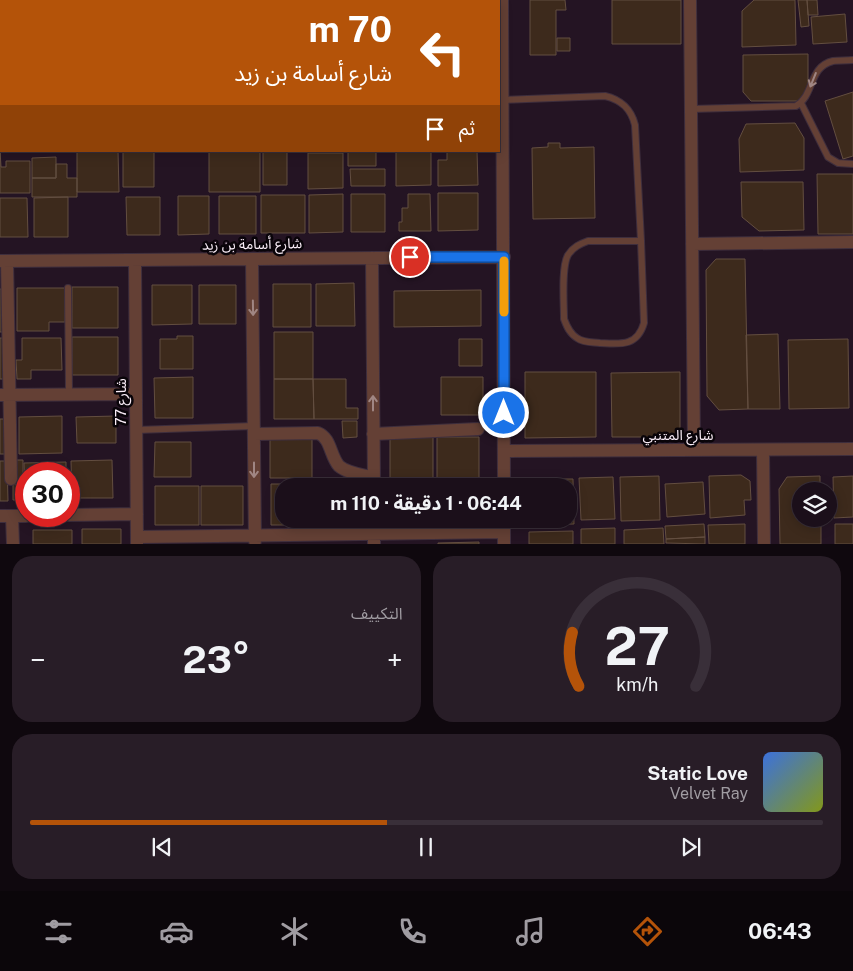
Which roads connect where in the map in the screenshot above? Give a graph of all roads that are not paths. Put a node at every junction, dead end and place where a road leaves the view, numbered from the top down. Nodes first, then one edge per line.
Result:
1 (502, 0) edge
2 (690, 0) edge
3 (853, 60) edge
4 (503, 100) junction
5 (802, 103) junction
6 (691, 109) junction
7 (501, 125) edge
8 (853, 164) edge
9 (641, 241) junction
10 (853, 242) edge
11 (692, 244) junction
12 (504, 257) junction
13 (372, 258) junction
14 (252, 259) junction
15 (135, 260) junction
16 (3, 261) edge
17 (68, 288) dead end
18 (69, 394) junction
19 (136, 394) junction
20 (5, 395) edge
21 (478, 429) dead end
22 (136, 430) junction
23 (254, 430) junction
24 (373, 434) junction
25 (853, 449) edge
26 (694, 450) junction
27 (763, 450) junction
28 (504, 451) junction
29 (365, 478) edge
30 (374, 478) edge
31 (504, 478) edge
32 (11, 479) dead end
33 (137, 514) junction
34 (80, 515) edge
35 (6, 516) edge
36 (504, 531) edge
37 (374, 538) edge
38 (255, 539) edge
39 (137, 540) edge
40 (13, 544) edge
41 (764, 544) edge

1 - 4 street
2 - 6 street
3 -> 5 lane
4 - 7 street
4 - 9 lane
5 - 6 lane
5 - 8 lane
6 - 11 street
7 - 12 street
9 - 9 lane
10 - 11 street
11 - 26 street
12 - 13 street, شارع أسامة بن زيد
12 - 28 street
13 - 14 street, شارع أسامة بن زيد
24 -> 13 street
14 - 15 street, شارع أسامة بن زيد
14 -> 23 street
15 - 16 street, شارع أسامة بن زيد
15 - 19 street, شارع 77
16 - 20 street
17 - 18 lane
18 - 19 street
18 - 20 street
19 - 22 street, شارع 77
20 - 32 street
21 - 24 street
22 - 23 lane
22 - 33 street, شارع 77
23 - 29 street
23 -> 38 street
24 - 30 street
25 - 27 street, شارع المتنبي
26 - 27 street, شارع المتنبي
26 - 28 street, شارع المتنبي
27 - 41 street
28 - 31 street
33 - 34 street
33 - 39 street, شارع 77
35 - 40 street
36 - 37 street
37 - 38 street
38 - 39 street

